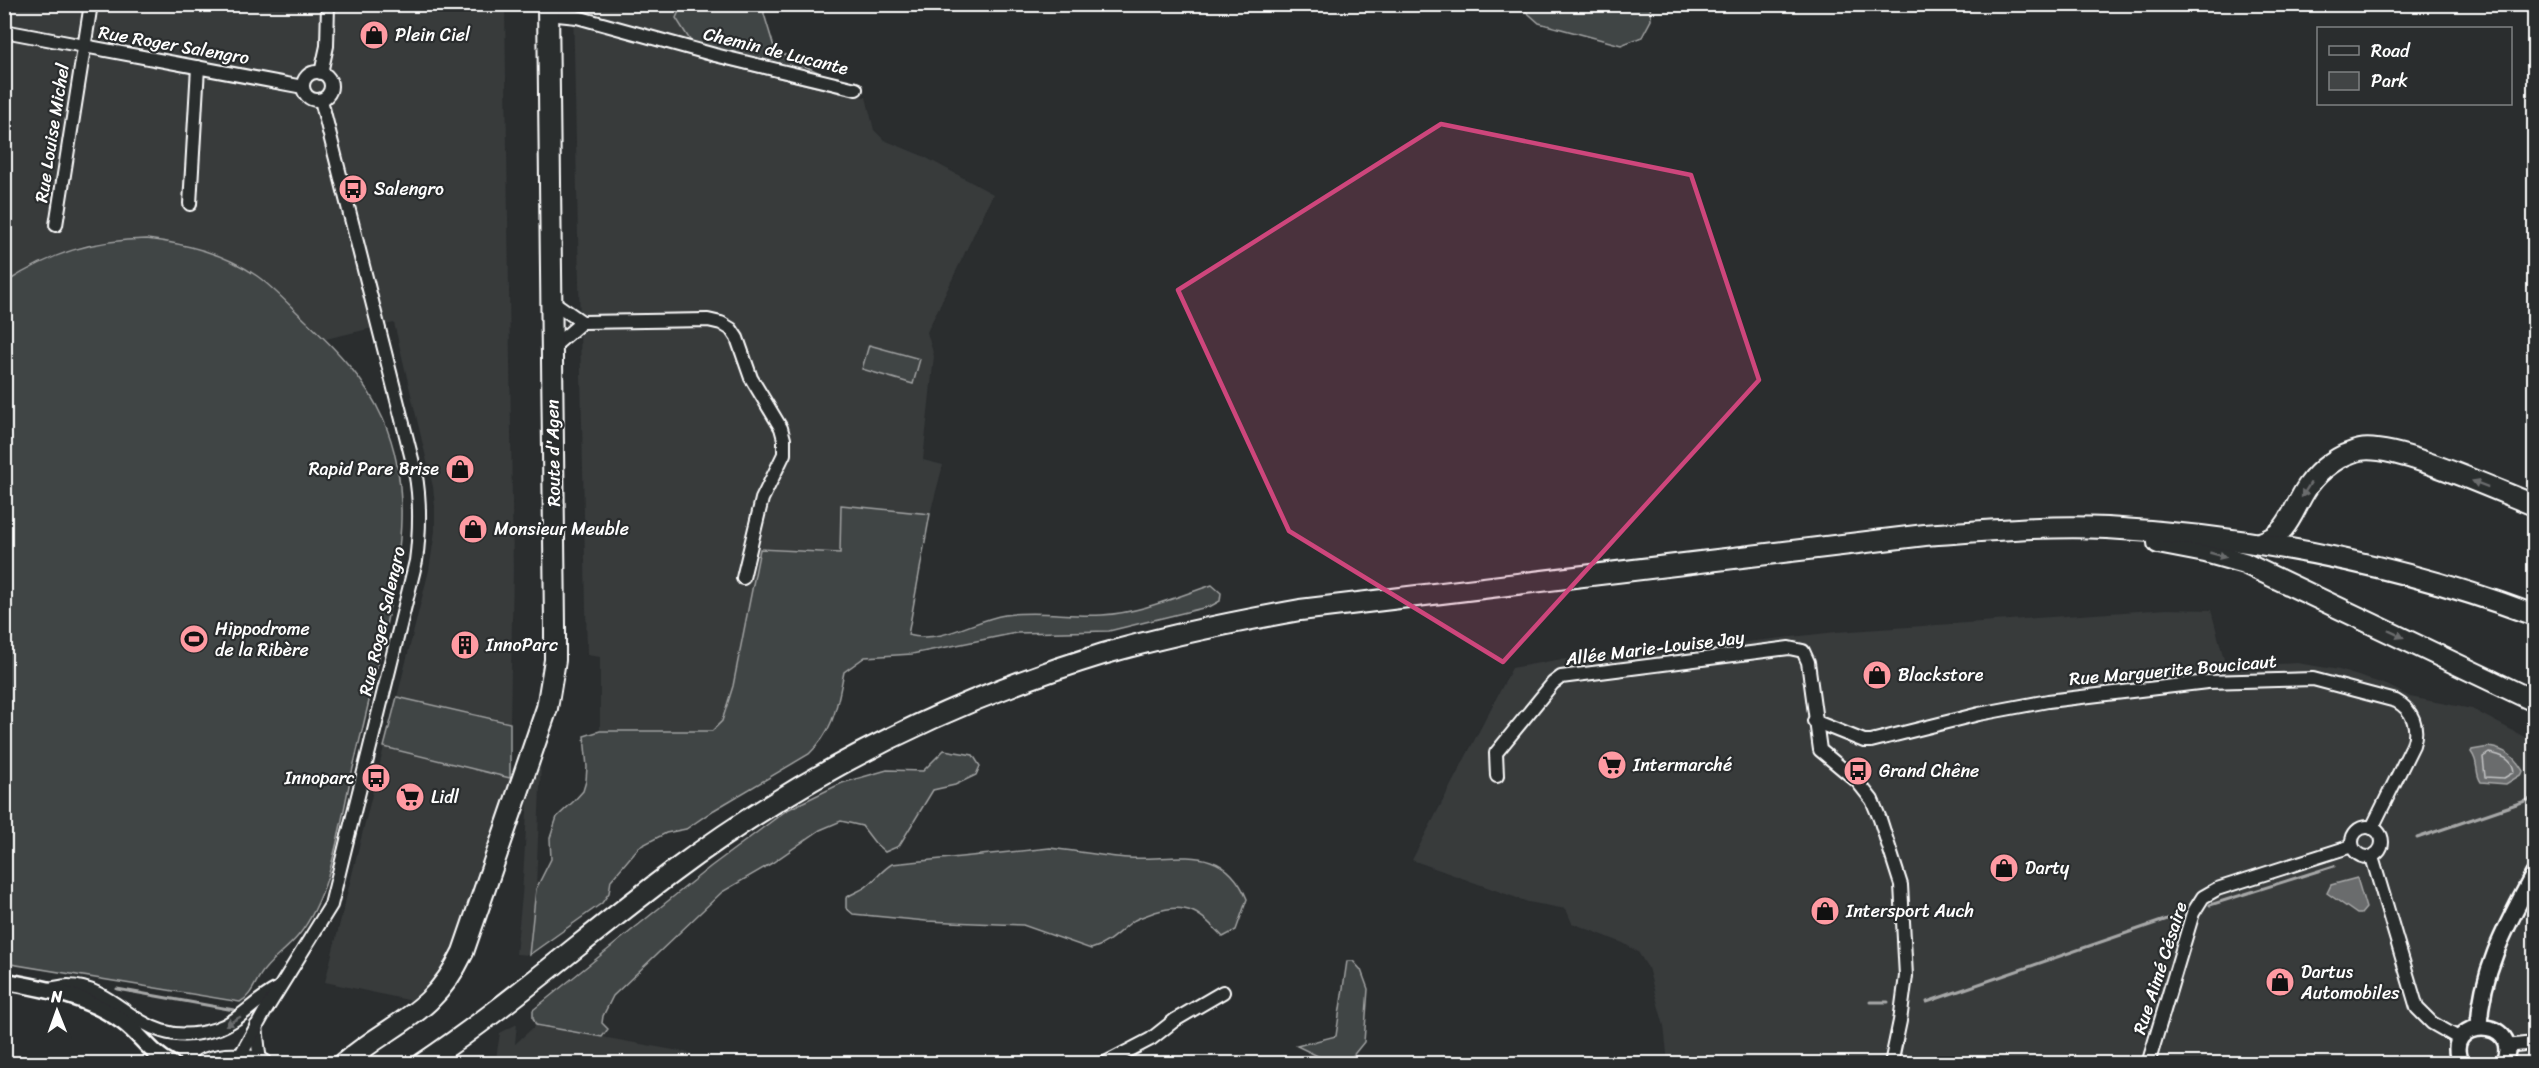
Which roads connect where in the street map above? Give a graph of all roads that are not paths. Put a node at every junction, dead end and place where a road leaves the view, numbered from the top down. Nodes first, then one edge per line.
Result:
1 (91, 4) edge
2 (328, 4) edge
3 (548, 9) edge
4 (4, 31) edge
5 (84, 46) junction
6 (198, 67) junction
7 (321, 73) junction
8 (303, 87) junction
9 (856, 88) dead end
10 (321, 100) junction
11 (190, 204) dead end
12 (56, 225) dead end
13 (552, 301) junction
14 (582, 322) junction
15 (552, 348) junction
16 (2535, 505) edge
17 (2016, 529) junction
18 (2260, 543) junction
19 (743, 578) dead end
20 (2535, 615) edge
21 (2535, 700) edge
22 (1814, 721) junction
23 (1497, 776) dead end
24 (2372, 828) junction
25 (2352, 846) junction
26 (2372, 857) junction
27 (2535, 874) edge
28 (4, 981) edge
29 (280, 987) junction
30 (49, 990) junction
31 (1223, 992) dead end
32 (256, 1026) junction
33 (2479, 1026) junction
34 (2460, 1039) junction
35 (2535, 1043) edge
36 (2506, 1046) junction
37 (239, 1058) junction
38 (350, 1058) edge
39 (166, 1062) edge
40 (261, 1063) edge
41 (205, 1064) edge
42 (331, 1064) edge
43 (422, 1064) edge
44 (1103, 1064) edge
45 (1891, 1064) edge
46 (2148, 1064) edge
47 (2461, 1064) edge
48 (2503, 1064) edge

1 - 5 street, Rue Louise Michel
2 - 7 street
3 - 9 street, Chemin de Lucante
3 - 13 main road, Route d'Agen
4 - 5 street, Rue Roger Salengro
5 - 6 street, Rue Roger Salengro
5 - 12 street, Rue Louise Michel
6 - 8 street, Rue Roger Salengro
6 - 11 street
7 - 8 street
7 - 10 street
8 - 10 street
10 - 29 street, Rue Roger Salengro
13 - 14 street
13 - 15 main road, Route d'Agen
14 - 15 street
14 - 19 street
15 - 38 main road, Route d'Agen
16 -> 18 main road
17 - 18 main road
17 -> 21 main road
17 - 43 main road
18 - 20 main road
22 - 23 street, Allée Marie-Louise Jay
22 - 24 street, Rue Marguerite Boucicaut
22 - 45 street
24 - 25 street
24 - 26 street
25 - 26 street
25 - 46 street, Rue Aimé Césaire
26 - 34 street
27 - 33 street
28 - 30 street
29 -> 30 street
29 - 32 street, Rue Roger Salengro
30 - 39 street
31 - 44 street
32 - 37 street, Rue Roger Salengro
32 - 40 street
33 - 34 street
33 - 36 street
34 - 47 street
35 - 36 street
36 - 48 street
37 - 40 main road
37 - 41 main road
38 - 42 main road, Route d'Agen

